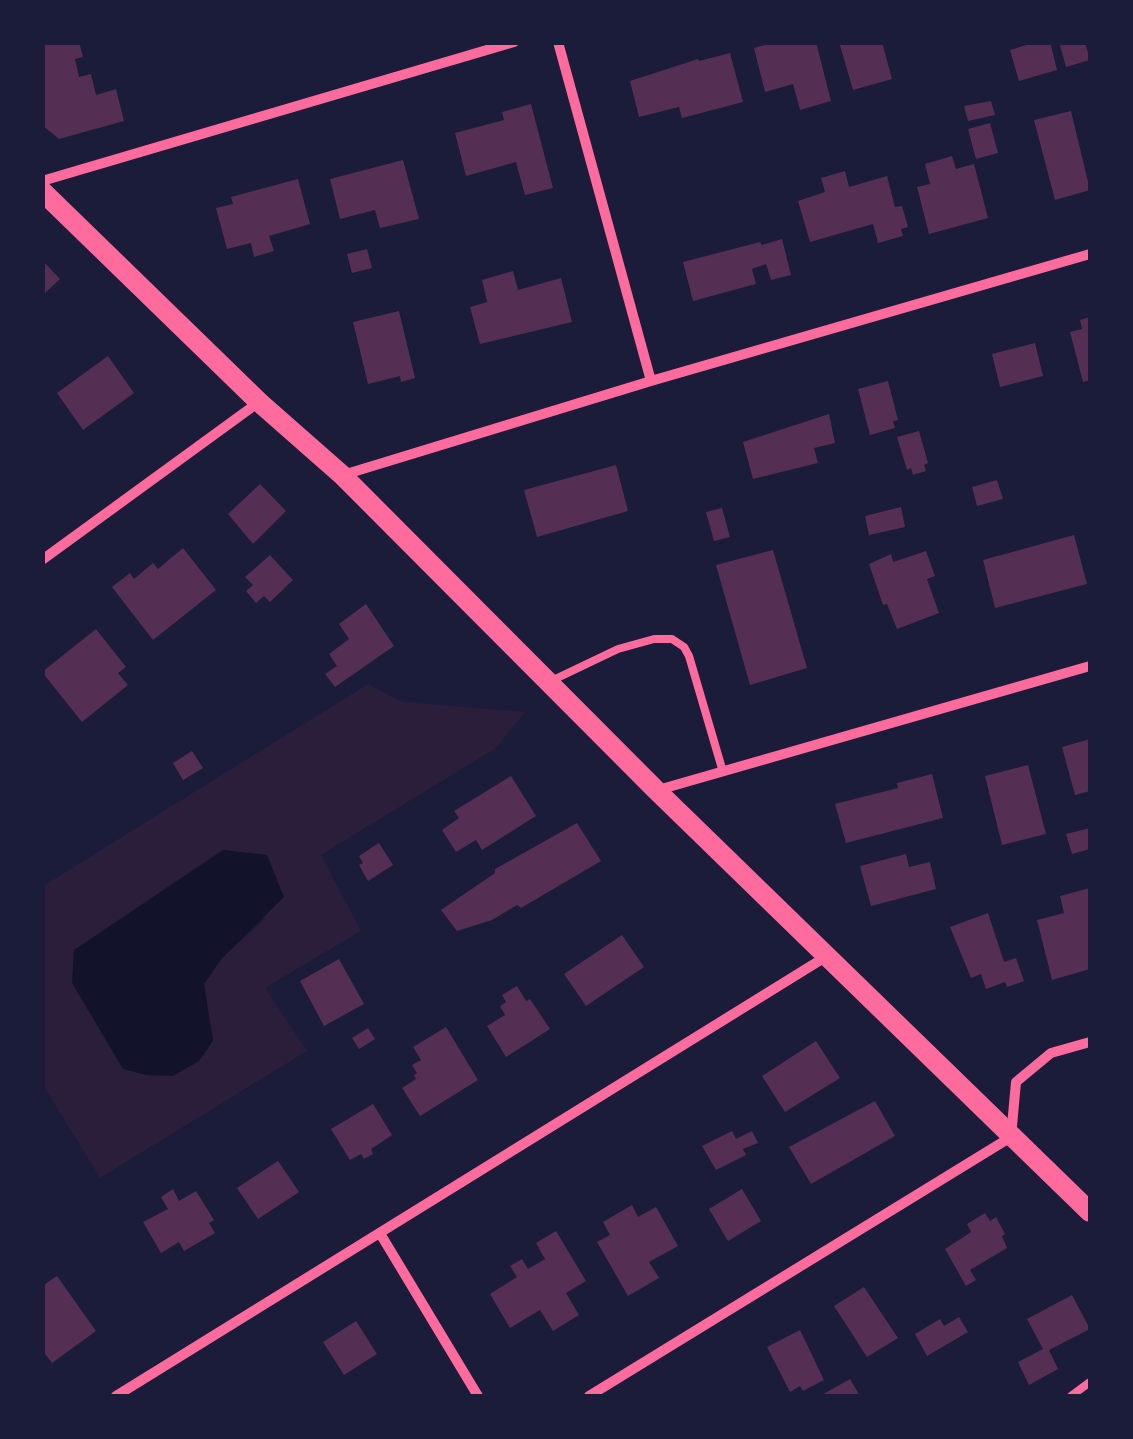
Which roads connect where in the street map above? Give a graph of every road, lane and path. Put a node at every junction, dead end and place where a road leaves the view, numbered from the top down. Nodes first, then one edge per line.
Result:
1 (514, 42) edge
2 (558, 42) edge
3 (42, 181) edge
4 (42, 192) edge
5 (1090, 254) edge
6 (651, 381) junction
7 (259, 402) junction
8 (342, 476) junction
9 (42, 560) edge
10 (1090, 666) edge
11 (549, 682) junction
12 (723, 772) junction
13 (657, 791) junction
14 (827, 956) junction
15 (1090, 1042) edge
16 (1011, 1137) junction
17 (1090, 1212) edge
18 (381, 1235) junction
19 (1090, 1382) edge
20 (116, 1396) edge
21 (478, 1396) edge
22 (589, 1396) edge
23 (1071, 1396) edge

1 - 3 street
2 - 6 street
4 - 7 main road
5 - 6 street
6 - 8 street
7 - 8 main road
7 - 9 street
8 - 11 main road
10 - 12 street
11 - 12 lane
11 - 13 main road
12 - 13 street
13 - 14 main road
14 - 16 main road
14 - 18 street
15 - 16 street
16 - 17 main road
16 - 22 street
18 - 20 street
18 - 21 street
19 - 23 lane

